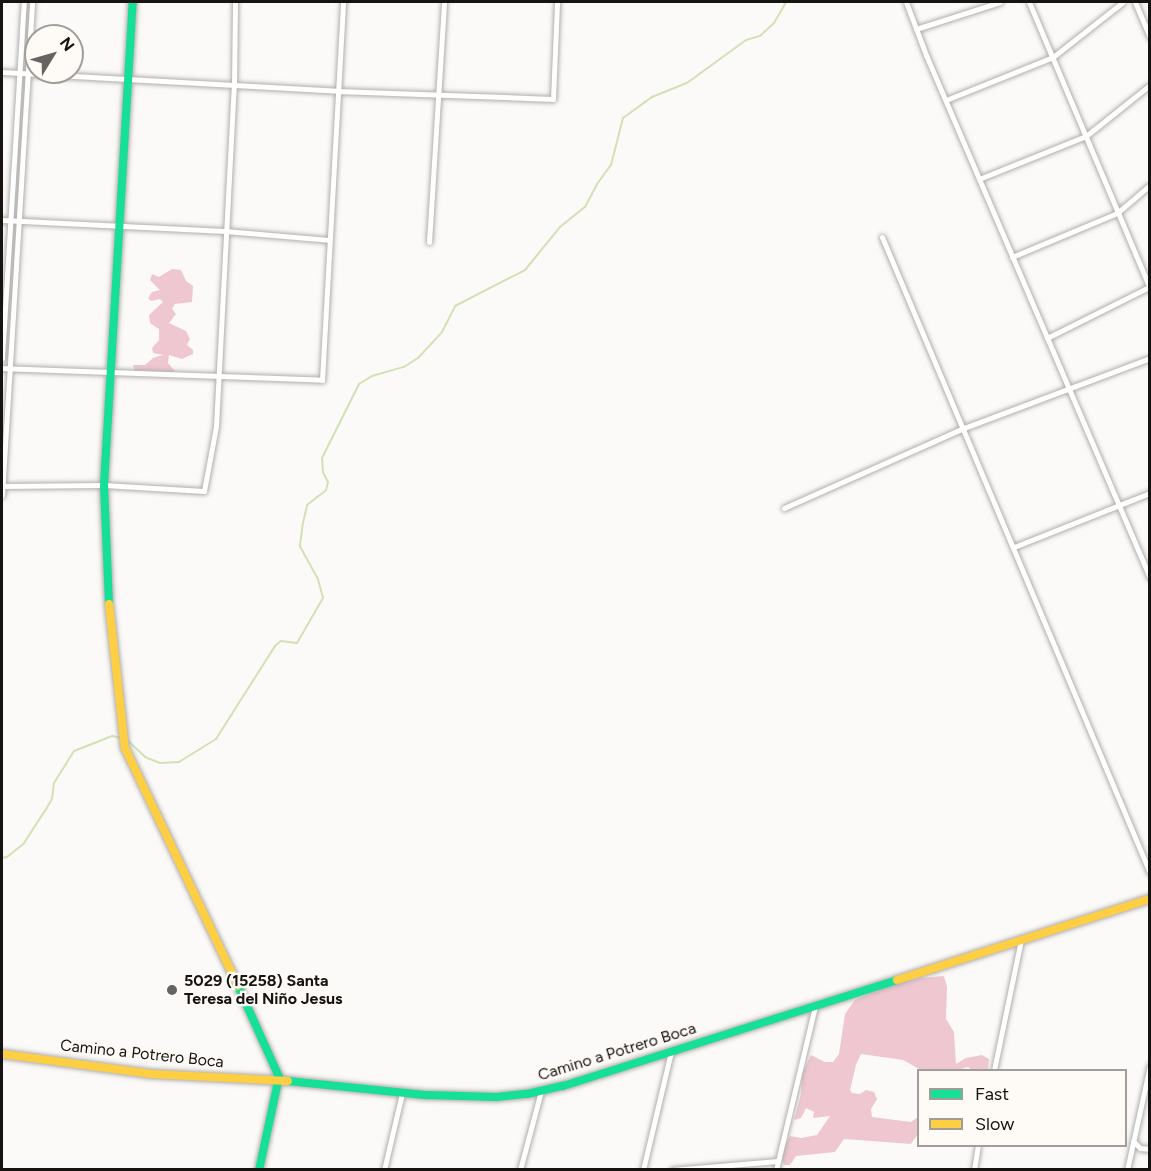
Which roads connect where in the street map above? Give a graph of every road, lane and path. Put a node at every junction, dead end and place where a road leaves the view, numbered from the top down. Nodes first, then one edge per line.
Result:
1 (24, 2) edge
2 (32, 2) edge
3 (133, 2) edge
4 (235, 2) edge
5 (343, 2) edge
6 (444, 2) edge
7 (557, 2) edge
8 (906, 2) edge
9 (1000, 2) edge
10 (1029, 2) edge
11 (1124, 2) edge
12 (1135, 2) edge
13 (30, 24) edge
14 (916, 29) junction
15 (1149, 37) edge
16 (1053, 57) junction
17 (2, 72) edge
18 (20, 74) junction
19 (24, 74) edge
20 (84, 77) edge
21 (128, 80) junction
22 (26, 84) edge
23 (1149, 85) edge
24 (234, 86) junction
25 (338, 91) junction
26 (439, 95) junction
27 (946, 100) junction
28 (1086, 136) junction
29 (979, 179) junction
30 (1149, 185) edge
31 (1117, 213) junction
32 (2, 220) edge
33 (9, 220) junction
34 (18, 221) junction
35 (120, 226) junction
36 (225, 231) junction
37 (882, 237) dead end
38 (329, 240) junction
39 (429, 242) dead end
40 (1012, 257) junction
41 (1149, 288) edge
42 (1047, 338) junction
43 (2, 358) edge
44 (1149, 358) edge
45 (10, 367) junction
46 (2, 368) edge
47 (111, 373) junction
48 (218, 377) junction
49 (1068, 387) junction
50 (964, 428) junction
51 (104, 485) junction
52 (2, 486) edge
53 (1149, 493) edge
54 (2, 495) edge
55 (1119, 504) junction
56 (784, 508) dead end
57 (1014, 547) junction
58 (1149, 578) edge
59 (1149, 873) edge
60 (1149, 899) edge
61 (1021, 940) junction
62 (815, 1006) junction
63 (672, 1052) junction
64 (2, 1054) edge
65 (1149, 1065) edge
66 (994, 1069) edge
67 (1149, 1073) edge
68 (279, 1081) junction
69 (541, 1091) junction
70 (402, 1093) junction
71 (1133, 1141) junction
72 (978, 1147) edge
73 (1149, 1149) edge
74 (778, 1161) junction
75 (259, 1170) edge
76 (384, 1170) edge
77 (519, 1170) edge
78 (643, 1170) edge
79 (672, 1170) edge
80 (776, 1170) edge
81 (974, 1170) edge
82 (1127, 1170) edge

1 - 18 street
2 - 13 street
3 - 21 street
4 - 24 street
5 - 25 street
6 - 26 street
7 - 26 street
8 - 14 street
9 - 14 street
10 - 16 street
11 - 16 street
12 - 15 street
14 - 27 street
16 - 27 street
16 - 28 street
17 - 18 street
18 - 19 street
18 - 33 street
20 - 21 street
21 - 24 street
21 - 35 street
22 - 34 street
23 - 28 street
24 - 25 street
24 - 36 street
25 - 26 street
25 - 38 street
26 - 39 street
27 - 29 street
28 - 29 street
28 - 31 street
29 - 40 street
30 - 31 street
31 - 40 street
31 - 41 street
32 - 33 street
33 - 34 street
33 - 43 street
34 - 35 street
34 - 45 street
35 - 36 street
35 - 47 street
36 - 38 street
36 - 48 street
37 - 50 street
38 - 48 street
40 - 42 street
41 - 42 street
42 - 49 street
44 - 49 street
45 - 46 street
45 - 47 street
45 - 52 street
47 - 48 street
47 - 51 street
48 - 51 street
49 - 50 street
49 - 55 street
50 - 56 street
50 - 57 street
51 - 52 street
51 - 68 street
52 - 54 street
53 - 55 street
55 - 57 street
55 - 58 street
57 - 59 street
60 - 61 street, Camino a Potrero Boca
61 - 62 street, Camino a Potrero Boca
61 - 66 street
62 - 63 street, Camino a Potrero Boca
62 - 74 street
63 - 69 street, Camino a Potrero Boca
63 - 78 street
64 - 68 street, Camino a Potrero Boca
65 - 67 street
67 - 71 street
68 - 70 street, Camino a Potrero Boca
68 - 75 street
69 - 70 street, Camino a Potrero Boca
69 - 77 street
70 - 76 street
71 - 73 street
71 - 82 street
72 - 81 street
74 - 79 street
74 - 80 street

